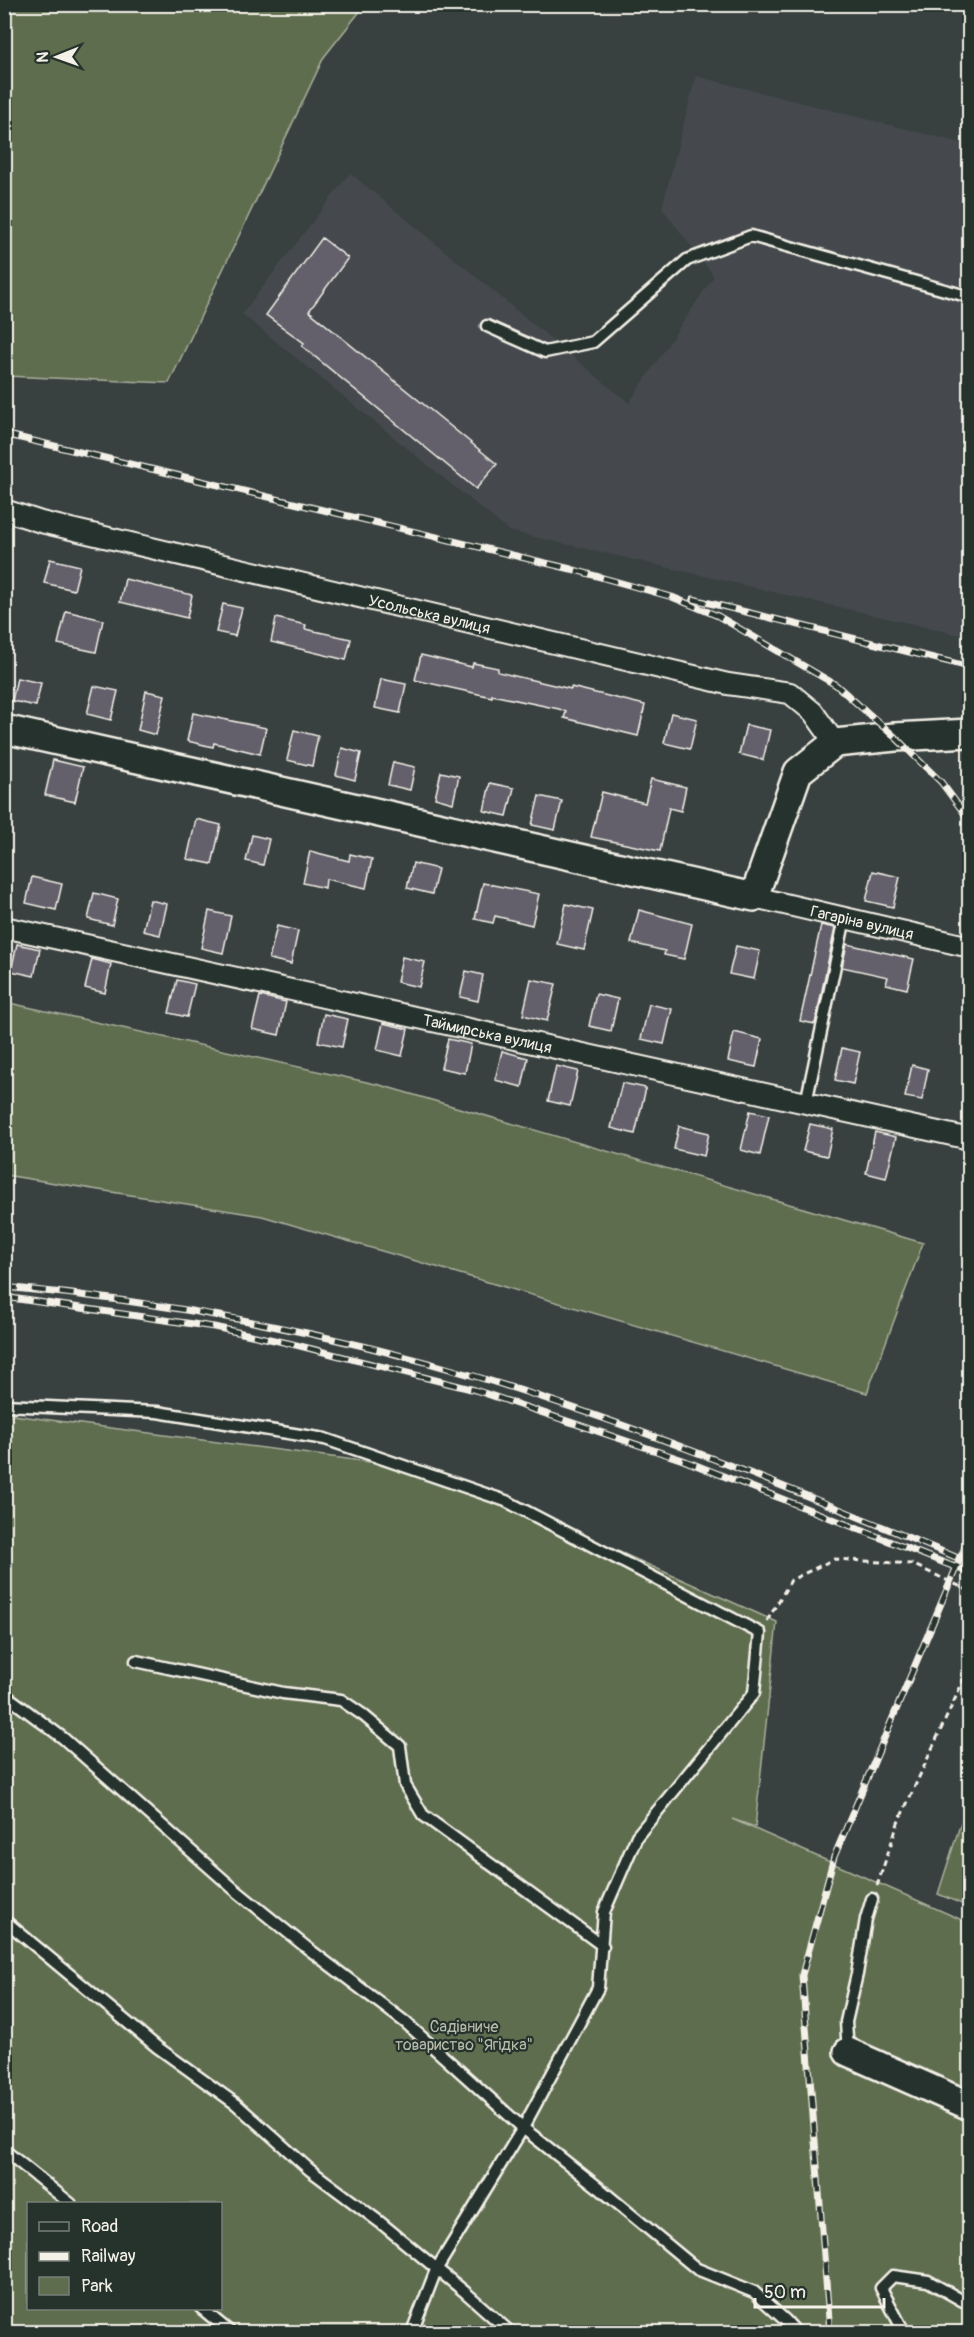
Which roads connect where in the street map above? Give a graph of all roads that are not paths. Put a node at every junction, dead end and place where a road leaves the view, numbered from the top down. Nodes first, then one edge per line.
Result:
1 (969, 297) edge
2 (487, 326) dead end
3 (4, 510) edge
4 (4, 729) edge
5 (969, 733) edge
6 (836, 743) junction
7 (754, 897) junction
8 (845, 918) junction
9 (4, 927) edge
10 (969, 947) edge
11 (806, 1103) junction
12 (969, 1139) edge
13 (4, 1405) edge
14 (136, 1661) dead end
15 (4, 1694) edge
16 (872, 1899) road end
17 (4, 1920) edge
18 (603, 1946) junction
19 (848, 2052) joint
20 (969, 2106) edge
21 (523, 2128) junction
22 (4, 2150) edge
23 (69, 2202) edge
24 (436, 2270) junction
25 (969, 2306) edge
26 (203, 2310) edge
27 (230, 2332) edge
28 (412, 2332) edge
29 (510, 2332) edge
30 (796, 2332) edge
31 (904, 2332) edge

1 - 2 lane
3 - 6 street, Усольська вулиця
4 - 7 main road
5 - 6 main road
6 - 7 main road
7 - 8 street, Гагаріна вулиця
8 - 10 street, Гагаріна вулиця
8 - 11 lane
9 - 11 street, Таймирська вулиця
11 - 12 street, Таймирська вулиця
13 - 18 lane
14 - 18 lane
15 - 21 lane
16 - 19 lane
17 - 24 lane
18 - 21 lane
19 - 20 main road
21 - 24 lane
21 - 30 lane
22 - 23 lane
24 - 28 lane
24 - 29 lane
25 - 31 lane
26 - 27 lane

